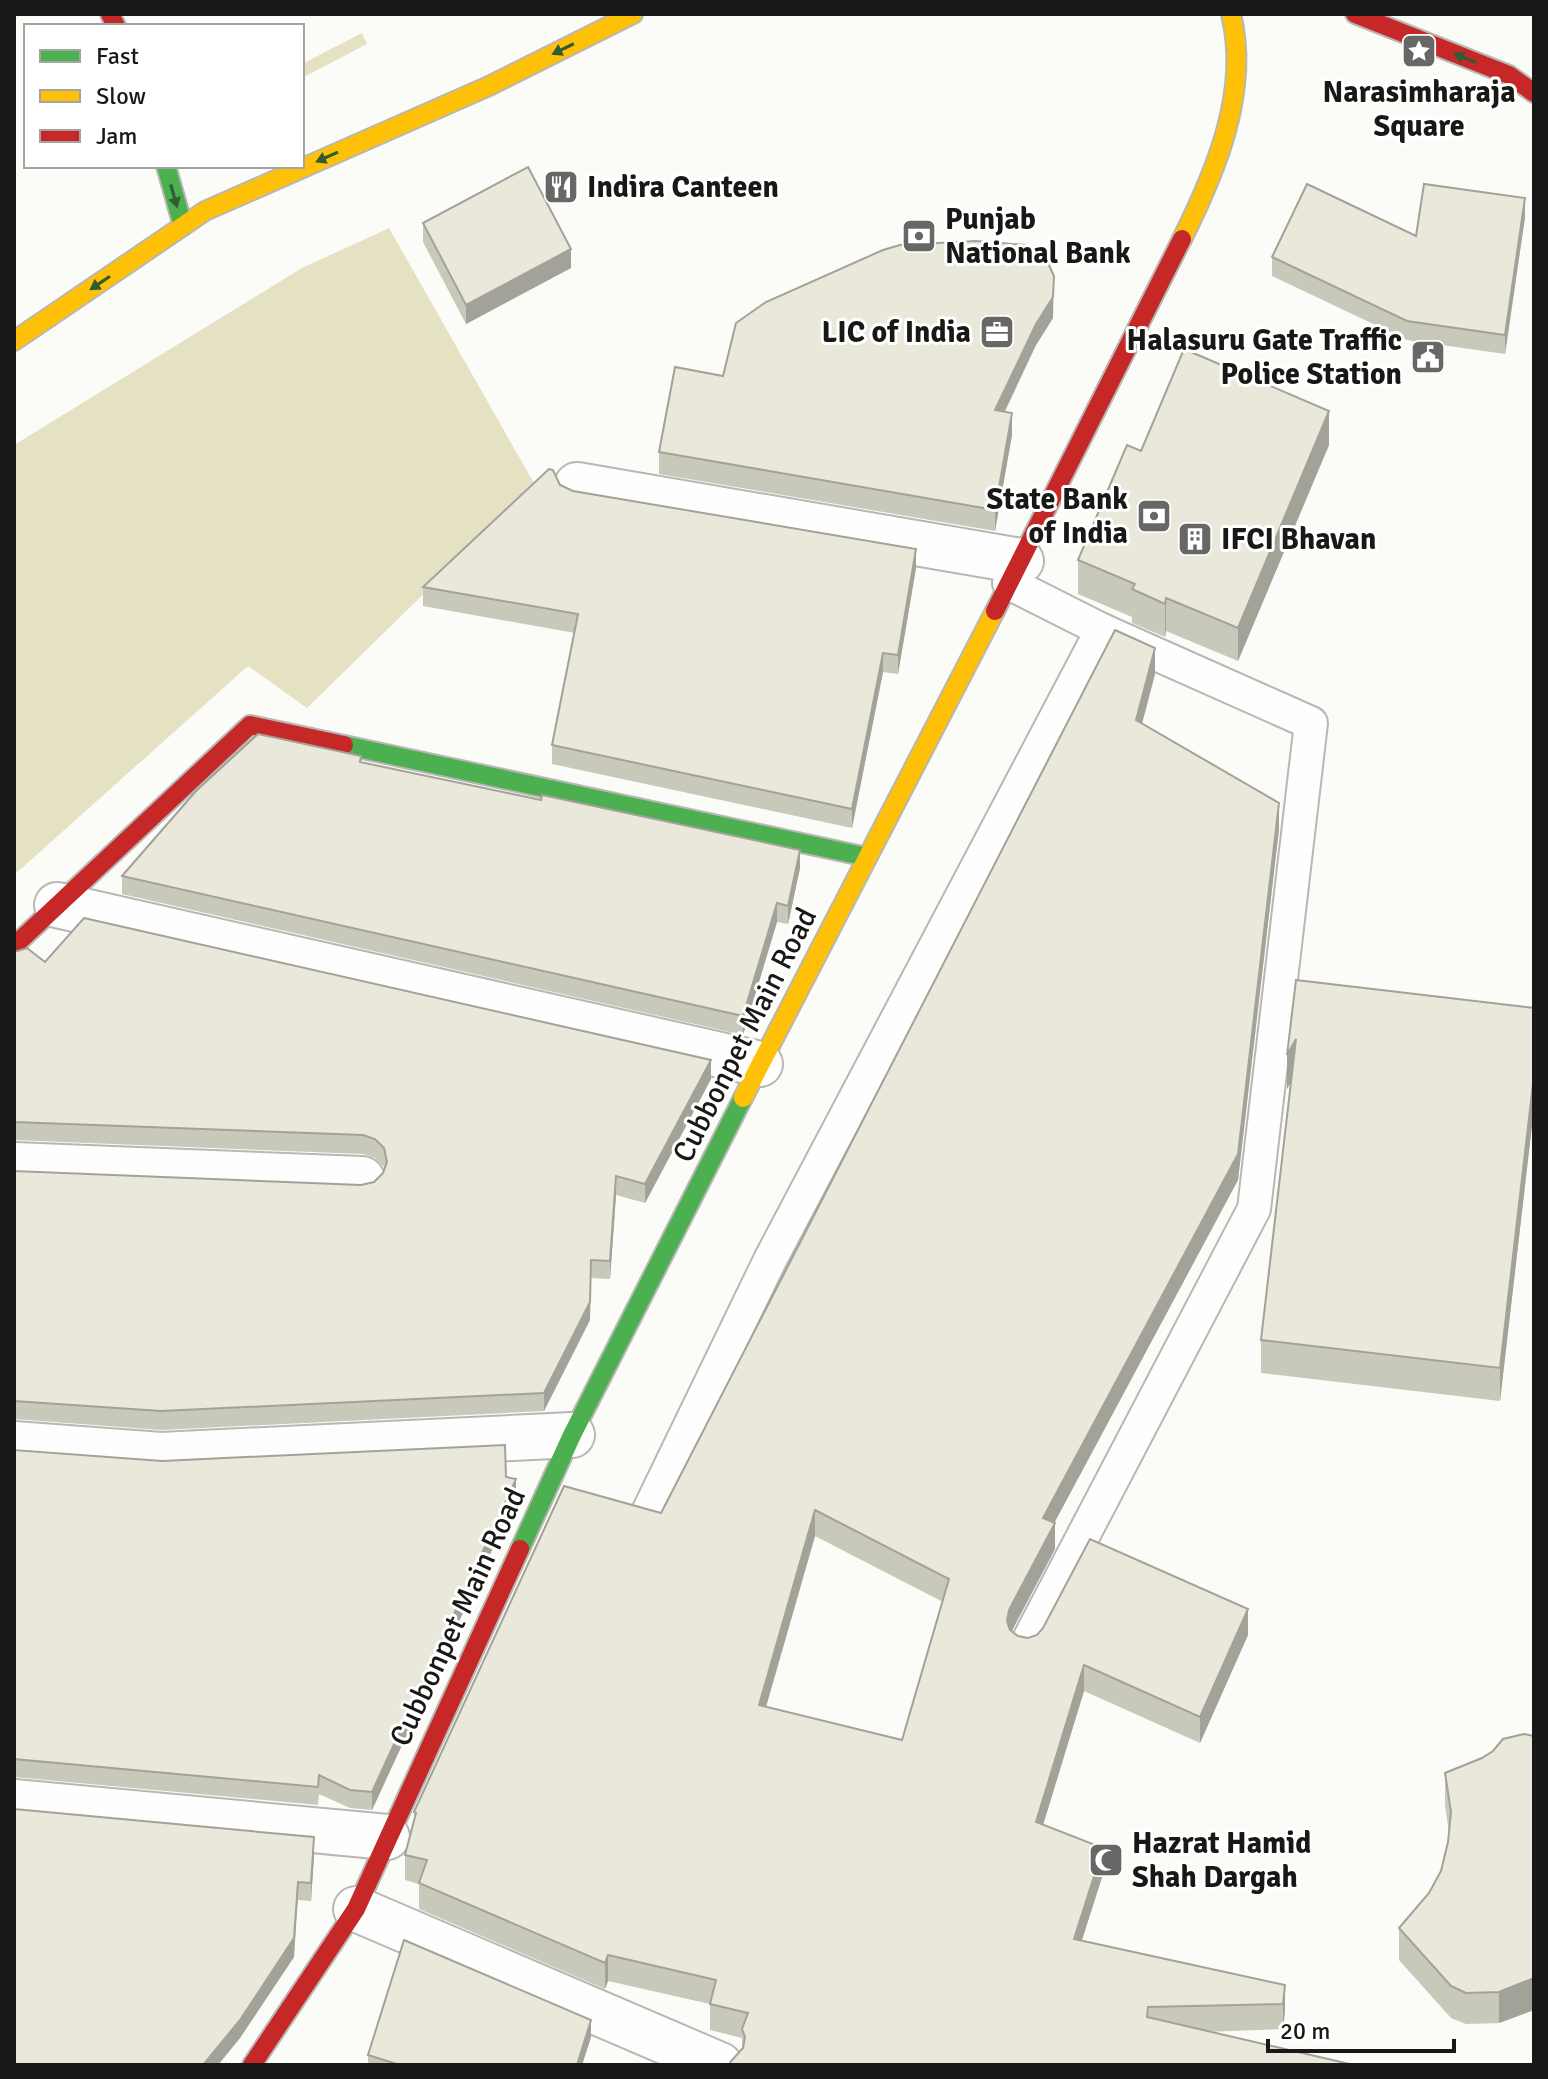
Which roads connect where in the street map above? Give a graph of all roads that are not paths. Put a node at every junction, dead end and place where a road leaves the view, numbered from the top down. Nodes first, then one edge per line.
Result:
1 (633, 14) edge
2 (1231, 14) edge
3 (1355, 14) edge
4 (1534, 93) edge
5 (304, 167) edge
6 (167, 168) edge
7 (303, 168) edge
8 (183, 226) junction
9 (14, 341) edge
10 (577, 485) dead end
11 (1015, 572) junction
12 (1102, 630) junction
13 (867, 857) junction
14 (57, 905) junction
15 (14, 946) edge
16 (760, 1064) junction
17 (14, 1165) edge
18 (362, 1179) dead end
19 (572, 1435) junction
20 (14, 1444) edge
21 (648, 1512) edge
22 (1026, 1645) edge
23 (14, 1802) edge
24 (387, 1837) junction
25 (356, 1909) junction
26 (252, 2065) edge
27 (720, 2065) edge

1 -> 5 street
2 - 11 street, Cubbonpet Main Road
4 -> 3 street
6 -> 8 street
7 -> 8 street
8 -> 9 street
10 - 11 street
11 - 12 lane
11 - 13 street, Cubbonpet Main Road
12 - 21 lane
12 - 22 lane
13 - 14 street
13 - 16 street, Cubbonpet Main Road
14 - 15 street
14 - 16 street
16 - 19 street, Cubbonpet Main Road
17 - 18 street
19 - 20 street
19 - 24 street, Cubbonpet Main Road
23 - 24 street
24 - 25 street, Cubbonpet Main Road
25 - 26 street, Cubbonpet Main Road
25 - 27 street

